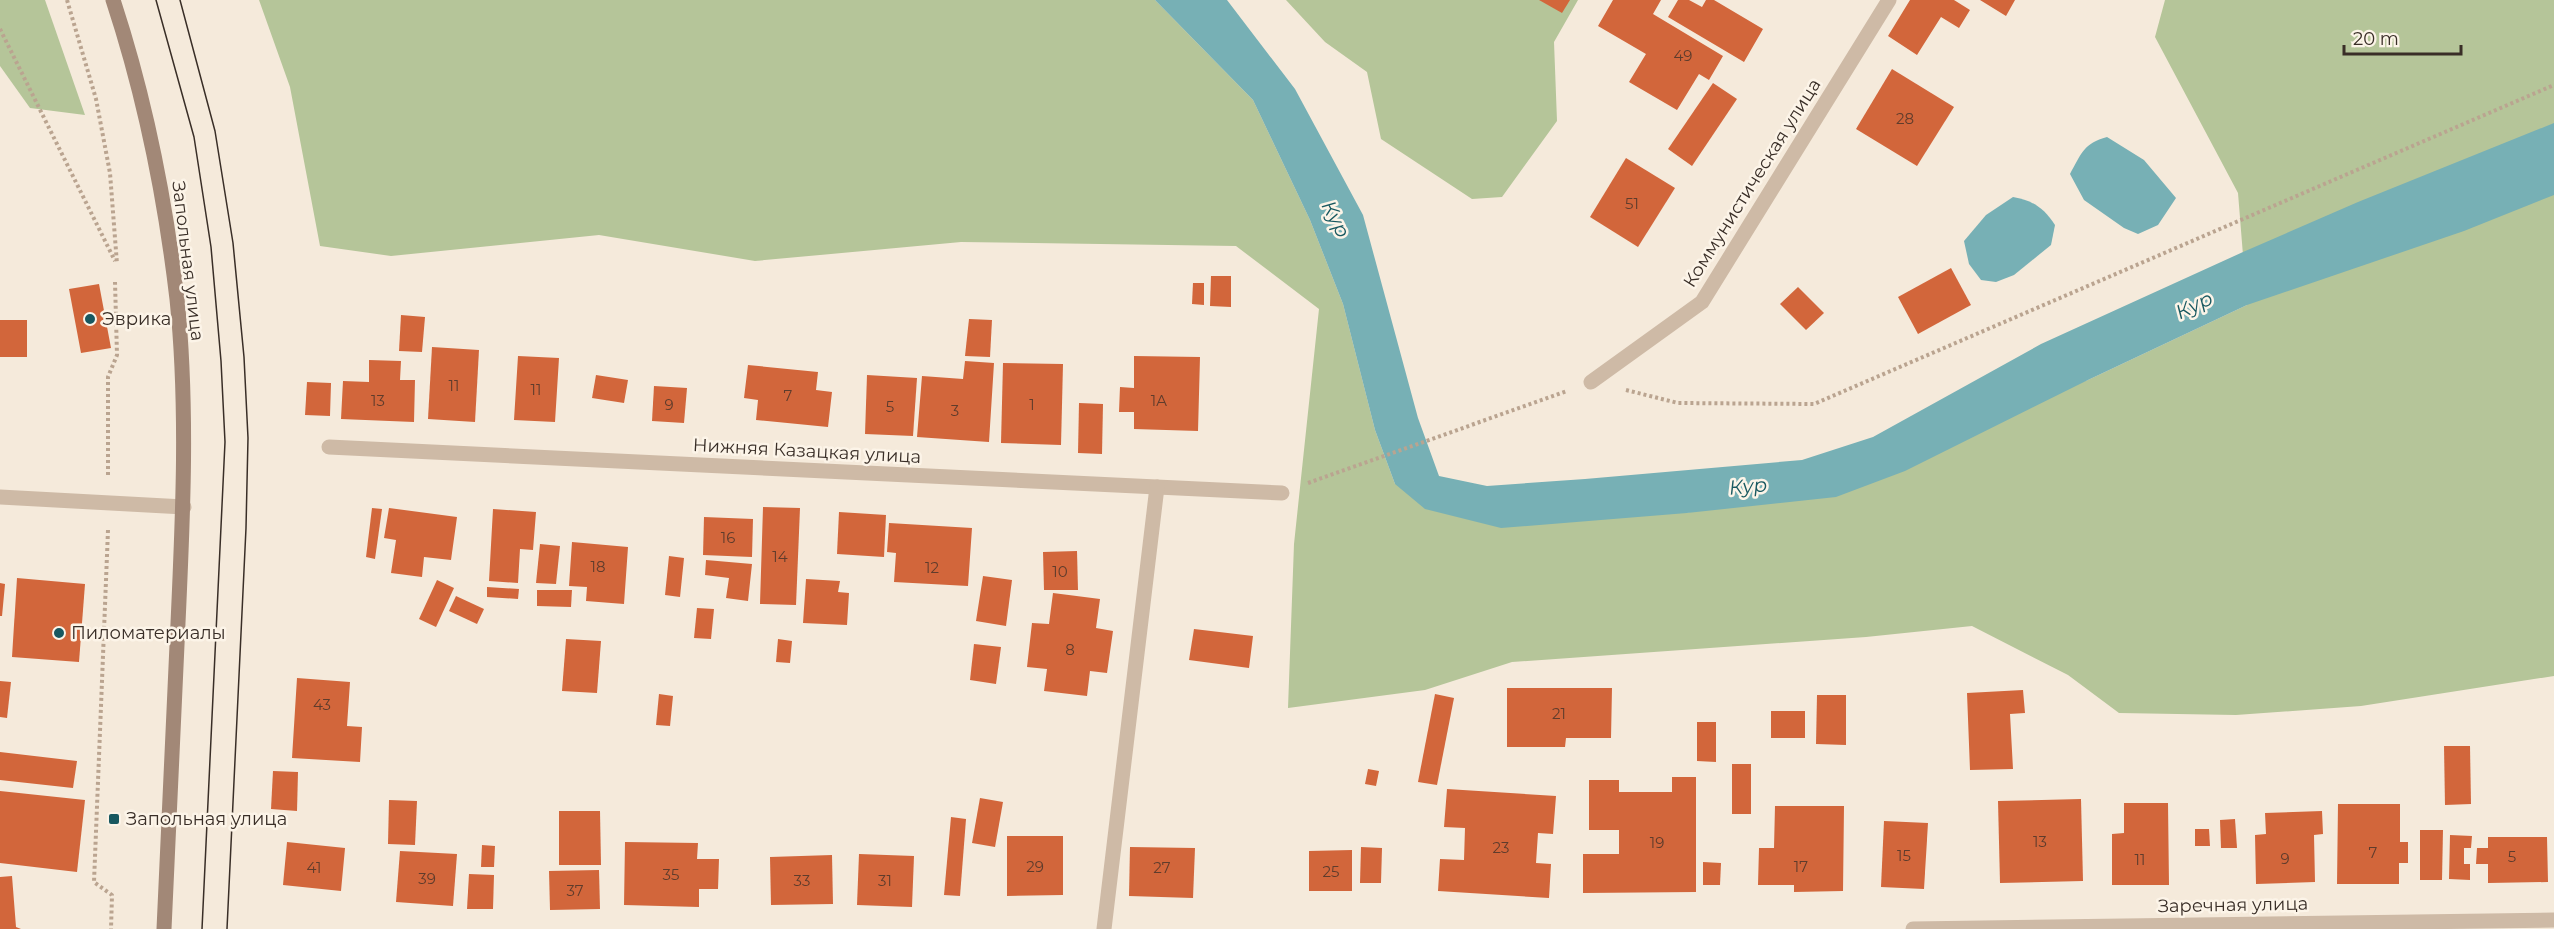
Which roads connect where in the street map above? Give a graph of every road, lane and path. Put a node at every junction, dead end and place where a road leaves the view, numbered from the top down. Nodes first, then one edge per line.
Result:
1 (67, 0) edge
2 (113, 0) edge
3 (1889, 0) edge
4 (0, 29) edge
5 (2554, 86) edge
6 (115, 282) dead end
7 (1591, 382) junction
8 (329, 447) dead end
9 (1156, 487) junction
10 (1282, 493) joint
11 (0, 497) edge
12 (109, 503) junction
13 (184, 507) junction
14 (2554, 920) edge
15 (111, 929) edge
16 (164, 929) edge
17 (1104, 929) edge
18 (1913, 929) edge

1 - 4 path
2 - 13 main road, Запольная улица
3 - 7 street, Коммунистическая улица
5 - 7 path
6 - 12 path
7 - 10 path
8 - 9 street, Нижняя Казацкая улица
9 - 10 street, Нижняя Казацкая улица
9 - 17 street
11 - 12 street
12 - 13 street
12 - 15 path
13 - 16 main road, Запольная улица
14 - 18 street, Заречная улица

